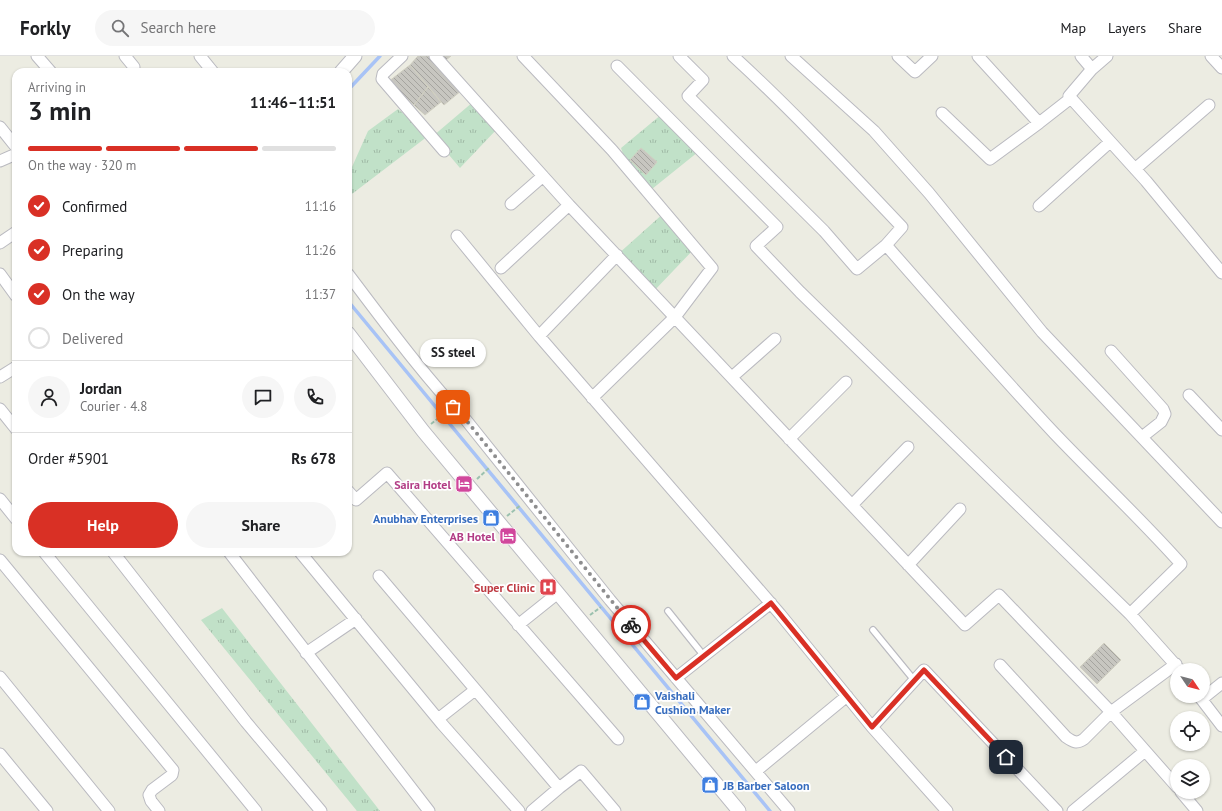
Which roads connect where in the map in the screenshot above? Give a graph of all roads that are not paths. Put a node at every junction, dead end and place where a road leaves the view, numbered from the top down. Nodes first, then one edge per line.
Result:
1 (37, 56) edge
2 (125, 56) edge
3 (200, 56) edge
4 (402, 56) edge
5 (435, 56) edge
6 (523, 56) edge
7 (679, 56) edge
8 (733, 56) edge
9 (791, 56) edge
10 (898, 56) edge
11 (932, 56) edge
12 (978, 56) edge
13 (1081, 56) edge
14 (1108, 56) edge
15 (1211, 56) edge
16 (353, 57) edge
17 (617, 66) dead end
18 (134, 67) dead end
19 (48, 68) edge
20 (210, 68) edge
21 (344, 68) edge
22 (1222, 68) edge
23 (1092, 69) junction
24 (1070, 98) junction
25 (1209, 105) dead end
26 (942, 113) dead end
27 (1039, 123) junction
28 (0, 127) edge
29 (12, 142) edge
30 (1110, 142) junction
31 (444, 151) dead end
32 (12, 156) edge
33 (0, 161) edge
34 (1135, 169) junction
35 (543, 176) junction
36 (511, 204) dead end
37 (569, 205) junction
38 (1038, 206) dead end
39 (12, 235) edge
40 (457, 236) dead end
41 (0, 243) edge
42 (886, 245) junction
43 (617, 255) junction
44 (501, 268) dead end
45 (0, 274) edge
46 (1222, 274) edge
47 (352, 279) edge
48 (12, 290) edge
49 (675, 317) junction
50 (538, 336) junction
51 (352, 338) edge
52 (775, 339) dead end
53 (1112, 351) dead end
54 (12, 370) edge
55 (0, 377) edge
56 (732, 377) junction
57 (846, 382) dead end
58 (1189, 395) dead end
59 (592, 398) junction
60 (0, 409) edge
61 (12, 424) edge
62 (1222, 430) edge
63 (1142, 437) junction
64 (789, 439) junction
65 (908, 447) dead end
66 (352, 496) edge
67 (0, 499) edge
68 (852, 505) junction
69 (960, 509) dead end
70 (12, 513) edge
71 (1222, 522) edge
72 (47, 556) edge
73 (116, 556) edge
74 (231, 556) edge
75 (303, 556) edge
76 (0, 560) edge
77 (908, 565) junction
78 (379, 576) dead end
79 (558, 593) junction
80 (771, 603) junction
81 (668, 611) dead end
82 (1130, 614) junction
83 (356, 619) junction
84 (518, 625) junction
85 (873, 630) dead end
86 (306, 653) junction
87 (704, 656) junction
88 (1174, 663) edge
89 (1000, 665) dead end
90 (1170, 672) edge
91 (0, 677) edge
92 (676, 678) junction
93 (914, 680) junction
94 (1222, 683) edge
95 (475, 690) junction
96 (1210, 691) edge
97 (847, 696) junction
98 (1204, 703) edge
99 (1111, 712) junction
100 (438, 718) junction
101 (1222, 726) edge
102 (872, 727) junction
103 (618, 739) dead end
104 (1145, 751) junction
105 (0, 754) edge
106 (756, 771) junction
107 (1170, 779) edge
108 (558, 788) junction
109 (1187, 799) edge
110 (47, 811) edge
111 (109, 811) edge
112 (159, 811) edge
113 (256, 811) edge
114 (321, 811) edge
115 (429, 811) edge
116 (519, 811) edge
117 (532, 811) edge
118 (615, 811) edge
119 (739, 811) edge
120 (789, 811) edge
121 (948, 811) edge
122 (1057, 811) edge
123 (1073, 811) edge
124 (1198, 811) edge

1 - 19 street
2 - 18 street
3 - 20 street
4 - 31 street
5 - 35 street
6 - 49 street
7 - 42 street
8 - 42 street
9 - 63 street
10 - 11 street
12 - 27 street
13 - 23 street
14 - 23 street
15 - 22 street
16 - 21 street
17 - 82 street
23 - 24 street
24 - 27 street
24 - 30 street
25 - 34 street
26 - 27 street
28 - 29 street
30 - 34 street
30 - 38 street
32 - 33 street
34 - 46 street
35 - 36 street
35 - 37 street
37 - 43 street
37 - 44 street
39 - 41 street
40 - 50 street
42 - 82 street
43 - 49 street
43 - 50 street
45 - 48 street
47 - 92 street
49 - 56 street
49 - 59 street
50 - 59 street
51 - 79 street
52 - 56 street
53 - 63 street
54 - 55 street
56 - 64 street
57 - 64 street
58 - 62 street
59 - 80 street
60 - 61 street
63 - 71 street
64 - 68 street
65 - 68 street
66 - 84 street
67 - 70 street
68 - 77 street
69 - 77 street
72 - 113 street
73 - 114 street
74 - 86 street
75 - 83 street
76 - 112 street
77 - 99 street
78 - 95 street
79 - 84 street
79 - 119 street
80 - 87 street
80 - 97 street
81 - 87 lane
82 - 88 street
83 - 86 street
83 - 100 street
84 - 103 street
85 - 93 lane
86 - 115 street
87 - 92 street
89 - 99 street
90 - 99 street
91 - 111 street
92 - 106 street
93 - 102 street
93 - 122 street
94 - 96 street
95 - 100 street
95 - 108 street
97 - 102 street
97 - 106 street
98 - 101 street
99 - 104 street
100 - 116 street
102 - 121 street
104 - 107 street
104 - 123 street
105 - 110 street
106 - 120 street
108 - 117 street
108 - 118 street
109 - 124 street

